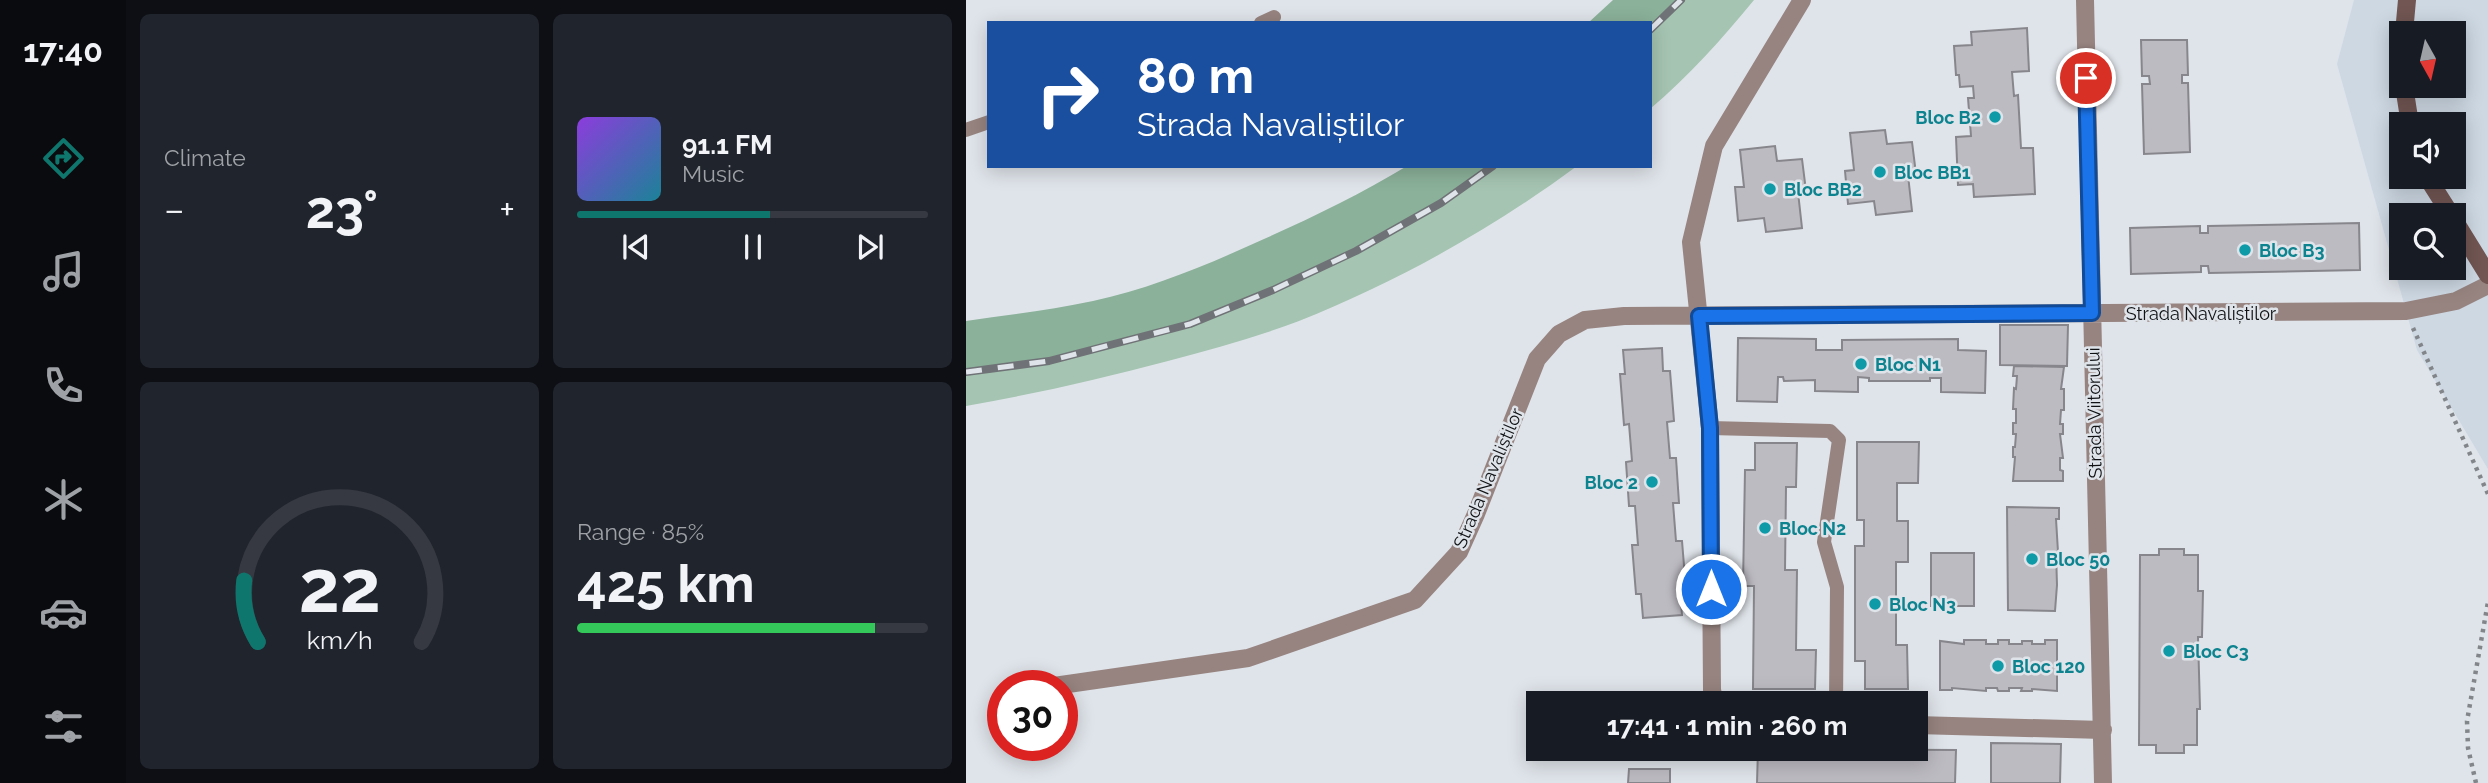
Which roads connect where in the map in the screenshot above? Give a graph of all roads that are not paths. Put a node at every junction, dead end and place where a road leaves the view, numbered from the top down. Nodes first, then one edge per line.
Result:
1 (1802, 0) edge
2 (2085, 0) edge
3 (2407, 0) edge
4 (2405, 21) edge
5 (987, 123) edge
6 (966, 130) edge
7 (2466, 240) edge
8 (2488, 275) edge
9 (2488, 285) edge
10 (2092, 313) junction
11 (1699, 316) junction
12 (1710, 428) junction
13 (1078, 683) edge
14 (1712, 691) edge
15 (1836, 691) edge
16 (1928, 725) edge
17 (2103, 730) junction
18 (2103, 783) edge

1 - 11 street
2 - 10 street, Strada Viitorului
3 - 4 street
5 - 6 lane
7 - 8 street
9 - 10 street, Strada Navaliștilor
10 - 11 street, Strada Navaliștilor
10 - 17 street, Strada Viitorului
11 - 12 street
11 - 13 street, Strada Navaliștilor
12 - 14 street
12 - 15 lane
16 - 17 street
17 - 18 street, Strada Viitorului

